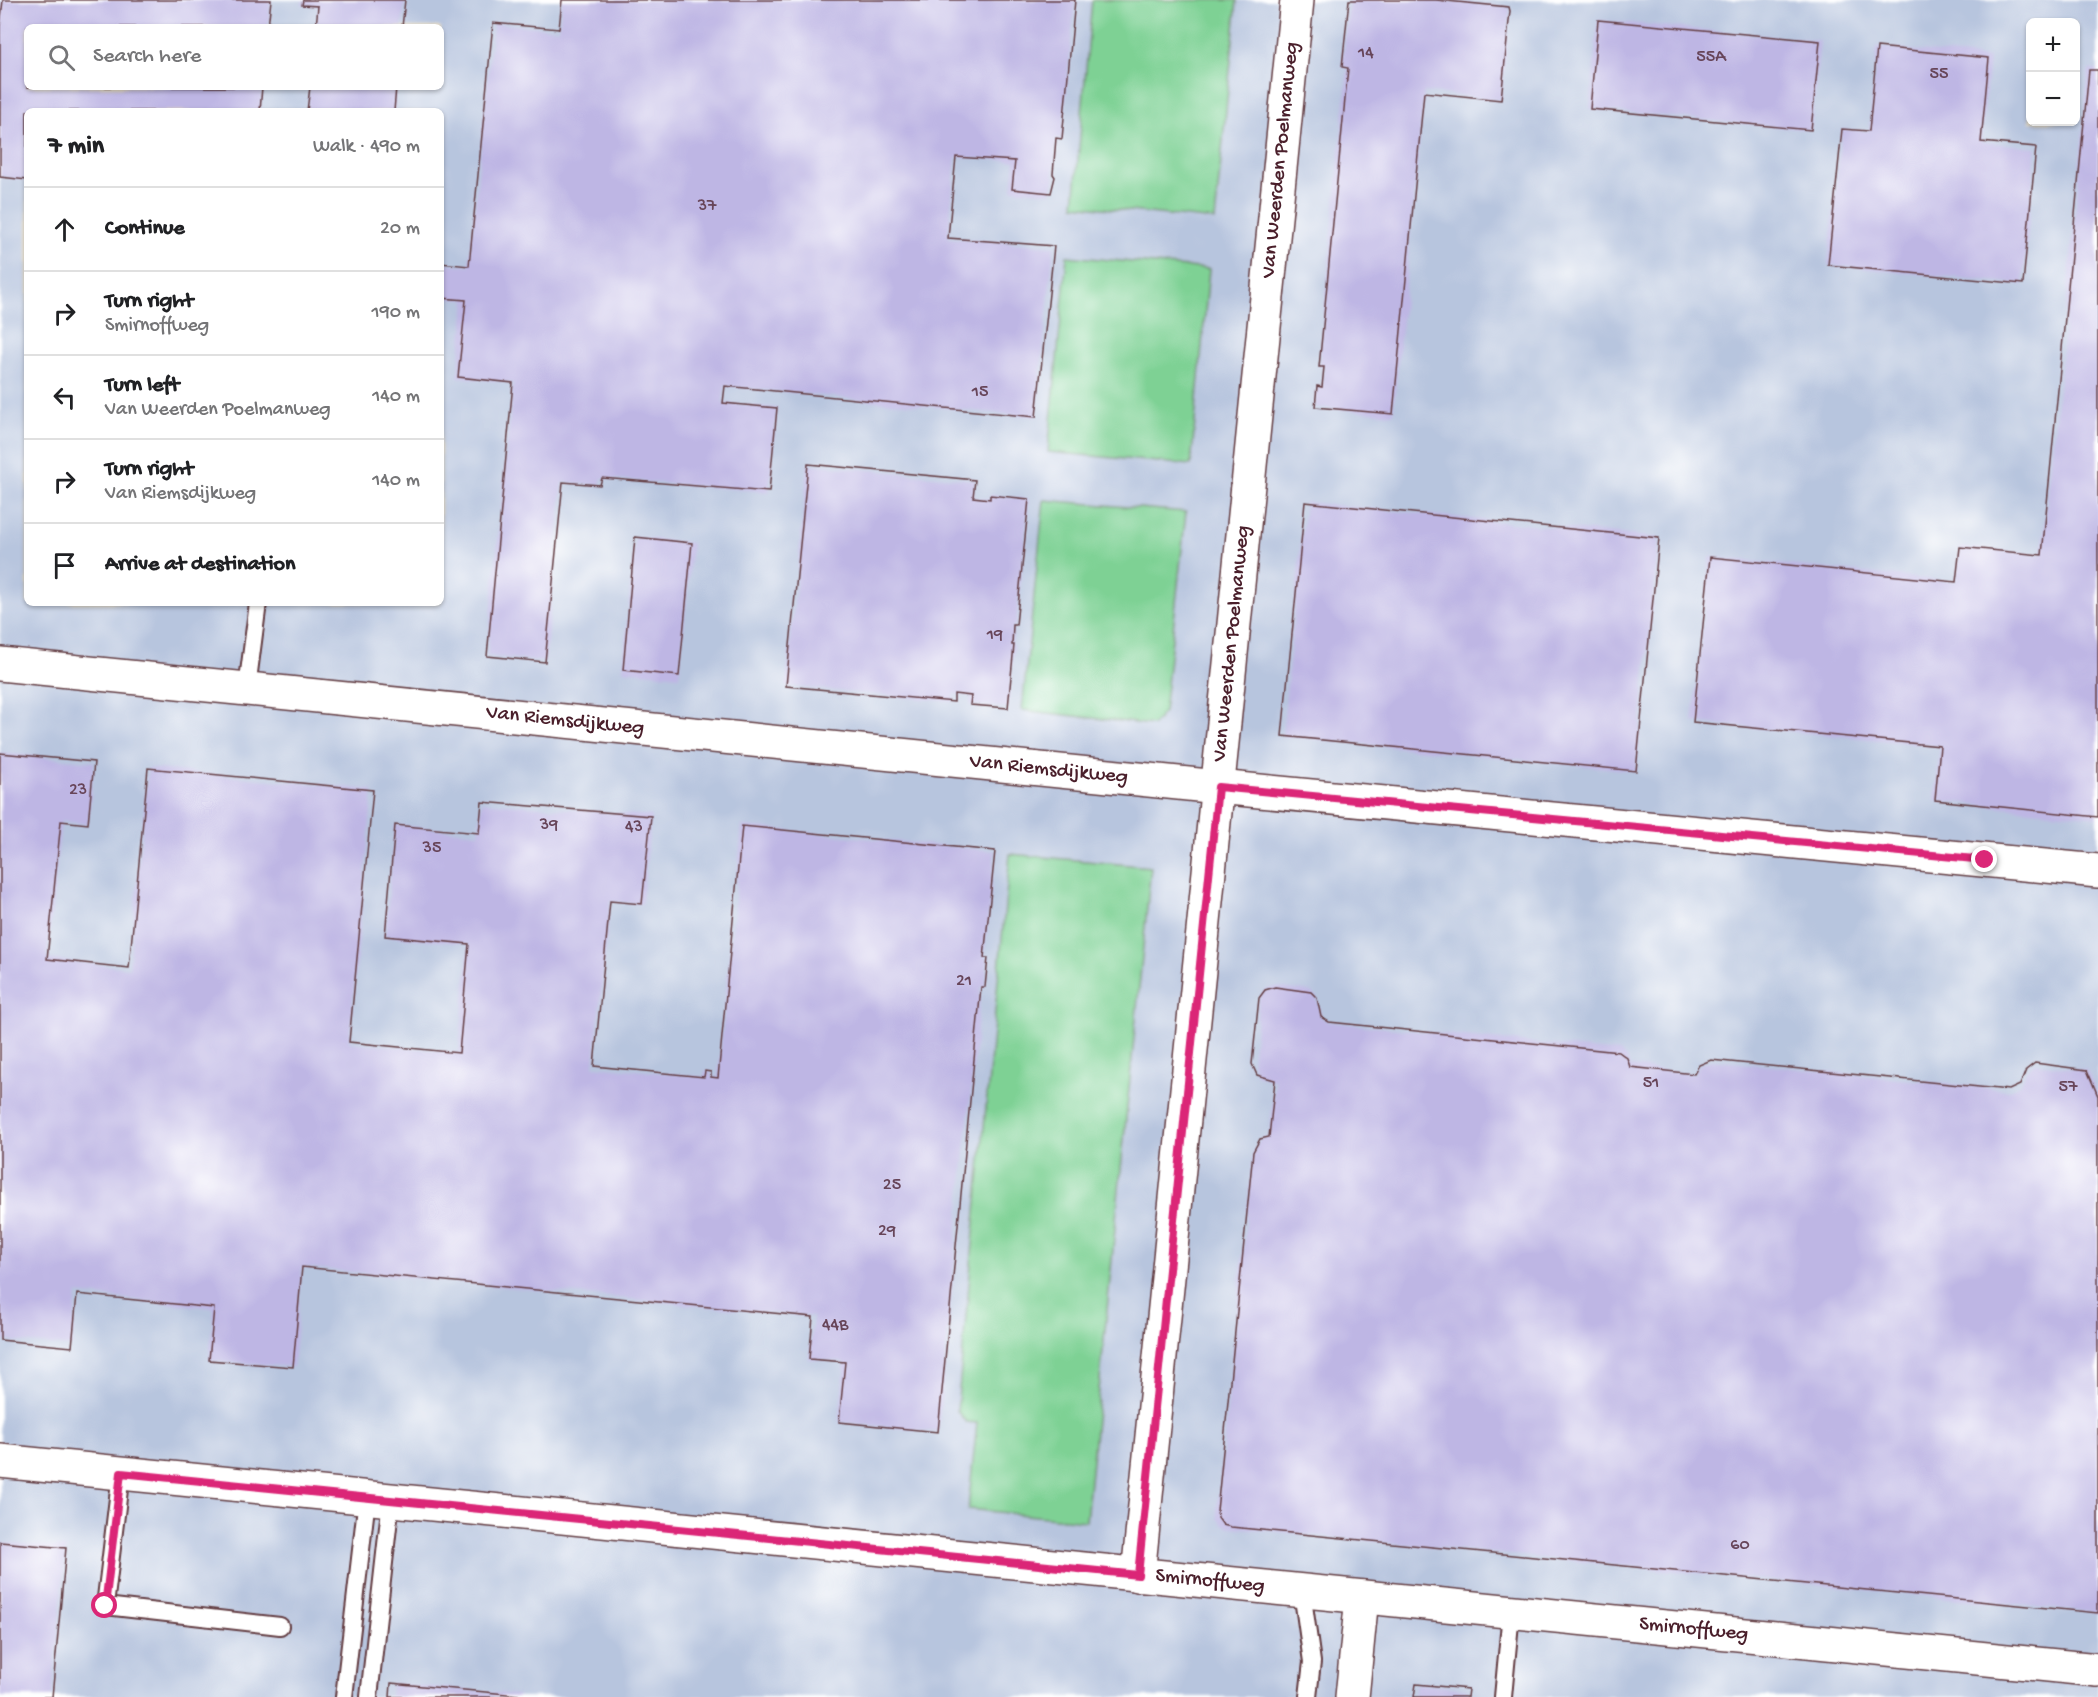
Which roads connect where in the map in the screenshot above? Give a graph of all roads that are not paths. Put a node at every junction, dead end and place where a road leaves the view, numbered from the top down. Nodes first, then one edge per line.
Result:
1 (1297, 0) edge
2 (258, 606) edge
3 (0, 664) edge
4 (247, 688) junction
5 (1218, 787) junction
6 (2098, 871) edge
7 (0, 1461) edge
8 (121, 1473) junction
9 (379, 1499) junction
10 (1138, 1575) junction
11 (1302, 1591) junction
12 (1362, 1597) junction
13 (1511, 1612) junction
14 (280, 1626) dead end
15 (2098, 1670) edge
16 (344, 1697) edge
17 (369, 1697) edge
18 (1308, 1697) edge
19 (1352, 1697) edge
20 (1503, 1697) edge

1 - 5 street, Van Weerden Poelmanweg
2 - 4 lane
3 - 4 street, Van Riemsdijkweg
4 - 5 street, Van Riemsdijkweg
5 - 6 street, Van Riemsdijkweg
5 - 10 street, Van Weerden Poelmanweg
7 - 8 street, Smirnoffweg
8 - 9 street, Smirnoffweg
8 - 14 lane
9 - 10 street, Smirnoffweg
9 - 16 lane
9 - 17 lane
10 - 11 street, Smirnoffweg
11 - 12 street, Smirnoffweg
11 - 18 lane
12 - 13 street, Smirnoffweg
12 - 19 street
13 - 15 street, Smirnoffweg
13 - 20 lane

